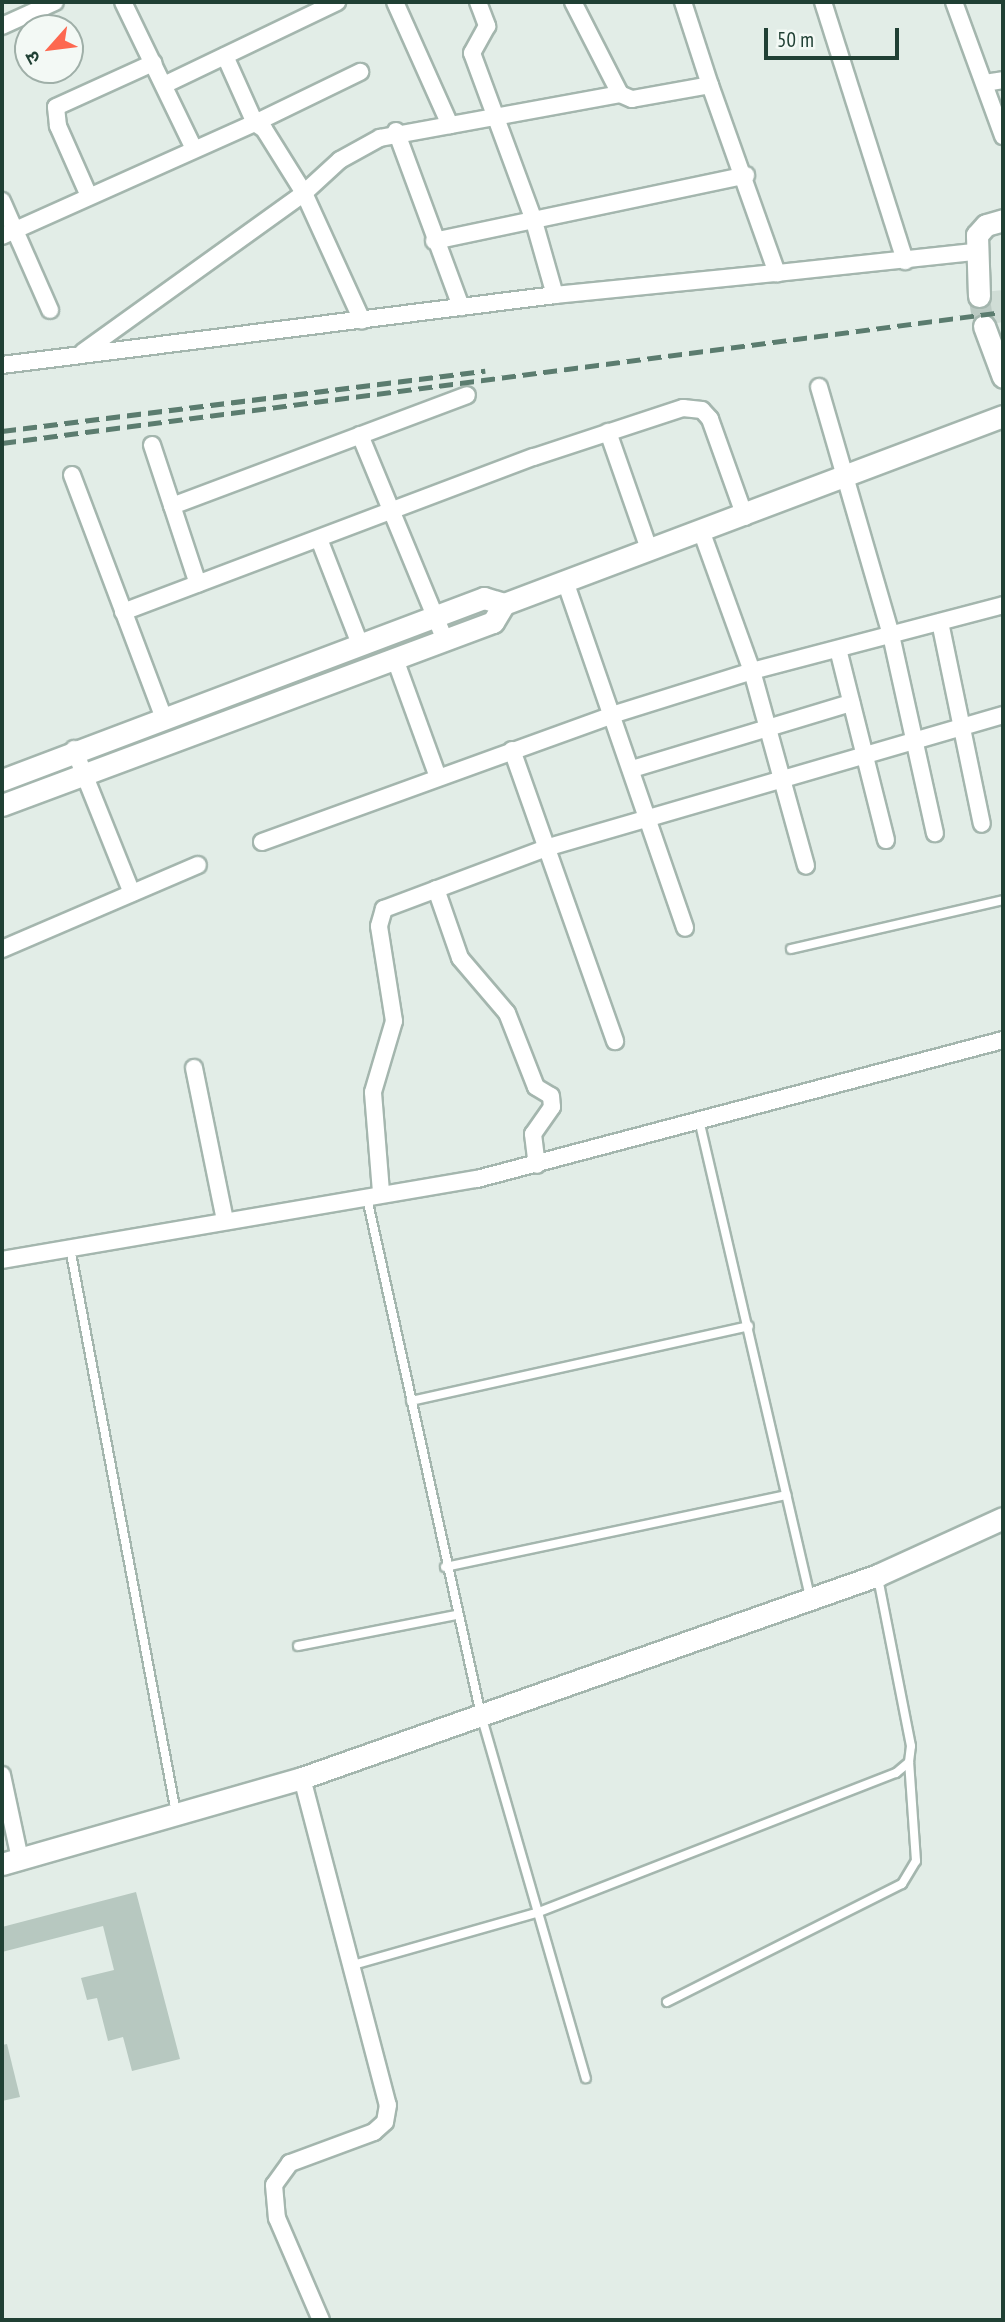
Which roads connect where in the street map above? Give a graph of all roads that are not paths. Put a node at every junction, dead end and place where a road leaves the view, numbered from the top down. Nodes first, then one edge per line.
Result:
1 (55, 2) edge
2 (123, 2) edge
3 (337, 2) edge
4 (395, 2) edge
5 (478, 2) edge
6 (573, 2) edge
7 (683, 2) edge
8 (823, 2) edge
9 (954, 2) edge
10 (2, 26) edge
11 (225, 56) junction
12 (153, 63) junction
13 (360, 72) dead end
14 (1003, 80) edge
15 (985, 83) junction
16 (164, 85) junction
17 (710, 85) junction
18 (620, 94) junction
19 (495, 119) junction
20 (255, 123) junction
21 (450, 125) junction
22 (396, 131) junction
23 (1003, 136) edge
24 (194, 149) junction
25 (746, 175) junction
26 (303, 193) junction
27 (89, 197) junction
28 (2, 201) edge
29 (533, 218) junction
30 (1003, 220) edge
31 (8, 233) edge
32 (434, 241) junction
33 (975, 252) junction
34 (905, 261) junction
35 (777, 273) junction
36 (555, 295) junction
37 (979, 296) tunnel mouth
38 (461, 307) junction
39 (50, 310) dead end
40 (362, 320) junction
41 (984, 326) tunnel mouth
42 (81, 354) junction
43 (2, 365) edge
44 (1003, 377) edge
45 (819, 387) dead end
46 (467, 395) dead end
47 (1003, 416) edge
48 (608, 432) junction
49 (360, 435) junction
50 (152, 445) dead end
51 (72, 475) dead end
52 (845, 478) junction
53 (172, 506) junction
54 (392, 512) junction
55 (745, 517) junction
56 (702, 533) junction
57 (319, 539) junction
58 (649, 549) junction
59 (565, 581) junction
60 (198, 584) junction
61 (504, 604) junction
62 (1003, 605) edge
63 (123, 612) junction
64 (436, 617) junction
65 (940, 622) junction
66 (891, 635) junction
67 (445, 640) junction
68 (360, 644) junction
69 (838, 649) junction
70 (395, 659) junction
71 (752, 671) junction
72 (852, 703) junction
73 (615, 714) junction
74 (1003, 715) edge
75 (164, 719) junction
76 (768, 727) junction
77 (961, 727) junction
78 (915, 741) junction
79 (74, 749) junction
80 (512, 750) junction
81 (864, 755) junction
82 (632, 769) junction
83 (83, 773) junction
84 (438, 777) junction
85 (784, 779) junction
86 (2, 780) edge
87 (2, 805) edge
88 (649, 820) junction
89 (982, 824) dead end
90 (935, 833) dead end
91 (886, 840) dead end
92 (262, 842) dead end
93 (549, 846) junction
94 (198, 865) dead end
95 (806, 866) dead end
96 (436, 889) junction
97 (132, 893) junction
98 (1003, 900) edge
99 (685, 928) dead end
100 (2, 949) edge
101 (792, 949) dead end
102 (1003, 1040) edge
103 (615, 1041) dead end
104 (194, 1068) dead end
105 (700, 1124) junction
106 (537, 1165) junction
107 (373, 1193) junction
108 (225, 1220) junction
109 (70, 1245) junction
110 (2, 1260) edge
111 (749, 1326) junction
112 (411, 1401) junction
113 (787, 1495) junction
114 (1003, 1518) edge
115 (445, 1567) junction
116 (878, 1575) junction
117 (810, 1599) junction
118 (456, 1615) junction
119 (298, 1646) dead end
120 (481, 1715) junction
121 (909, 1762) junction
122 (2, 1775) edge
123 (302, 1779) junction
124 (177, 1815) junction
125 (11, 1861) edge
126 (539, 1912) junction
127 (353, 1965) junction
128 (667, 2002) dead end
129 (586, 2078) dead end
130 (321, 2320) edge

1 - 10 street
2 - 12 street
3 - 11 street
4 - 21 street
5 - 19 street
6 - 18 street
7 - 17 street
8 - 34 street
9 - 15 street
11 - 16 street
11 - 20 street
12 - 16 street
12 - 27 street
13 - 20 street
14 - 15 street
15 - 23 street
16 - 24 street
17 - 18 street
17 - 25 street
18 - 19 street
19 - 21 street
19 - 29 street
20 - 24 street
20 - 26 street
21 - 22 street
22 - 26 street
22 - 32 street
24 - 27 street
25 - 29 street
25 - 35 street
26 - 40 street
26 - 42 street
27 - 31 street
28 - 31 street
29 - 32 street
29 - 36 street
30 - 33 street
31 - 39 street
32 - 38 street
33 - 34 street
33 - 37 street
34 - 35 street
35 - 36 street
36 - 38 street
38 - 40 street
40 - 42 street
41 - 44 street
42 - 43 street
45 - 52 street
46 - 49 street
47 - 52 street
48 - 54 street
48 - 55 street
48 - 58 street
49 - 53 street
49 - 54 street
50 - 53 street
51 - 63 street
52 - 55 street
52 - 66 street
53 - 60 street
54 - 57 street
54 - 64 street
55 - 56 street
56 - 58 street
56 - 71 street
57 - 60 street
57 - 68 street
58 - 59 street
59 - 61 street
59 - 73 street
60 - 63 street
61 - 64 street
61 - 67 street
62 - 65 street
63 - 75 street
64 - 67 street
64 - 68 street
65 - 66 street
65 - 77 street
66 - 69 street
66 - 78 street
67 - 70 street
68 - 75 street
69 - 71 street
69 - 72 street
70 - 83 street
70 - 84 street
71 - 73 street
71 - 76 street
72 - 76 street
72 - 81 street
73 - 80 street
73 - 82 street
74 - 77 street
75 - 79 street
76 - 82 street
76 - 85 street
77 - 78 street
77 - 89 street
78 - 81 street
78 - 90 street
79 - 83 street
79 - 86 street
80 - 84 street
80 - 93 street
81 - 85 street
81 - 91 street
82 - 88 street
83 - 87 street
83 - 97 street
84 - 92 street
85 - 88 street
85 - 95 street
88 - 93 street
88 - 99 street
93 - 96 street
93 - 103 street
94 - 97 street
96 - 106 street
96 - 107 street
97 - 100 street
98 - 101 lane
102 - 105 street
104 - 108 street
105 - 106 street
105 - 111 lane
106 - 107 street
107 - 108 street
107 - 112 lane
108 - 109 street
109 - 110 street
109 - 124 lane
111 - 112 lane
111 - 113 lane
112 - 115 lane
113 - 115 lane
113 - 117 lane
114 - 116 street
115 - 118 lane
116 - 117 street
116 - 121 lane
117 - 120 street
118 - 119 lane
118 - 120 lane
120 - 123 street
120 - 126 lane
121 - 126 lane
121 - 128 lane
122 - 125 street
123 - 124 street
123 - 127 street
124 - 125 street
126 - 127 lane
126 - 129 lane
127 - 130 street

